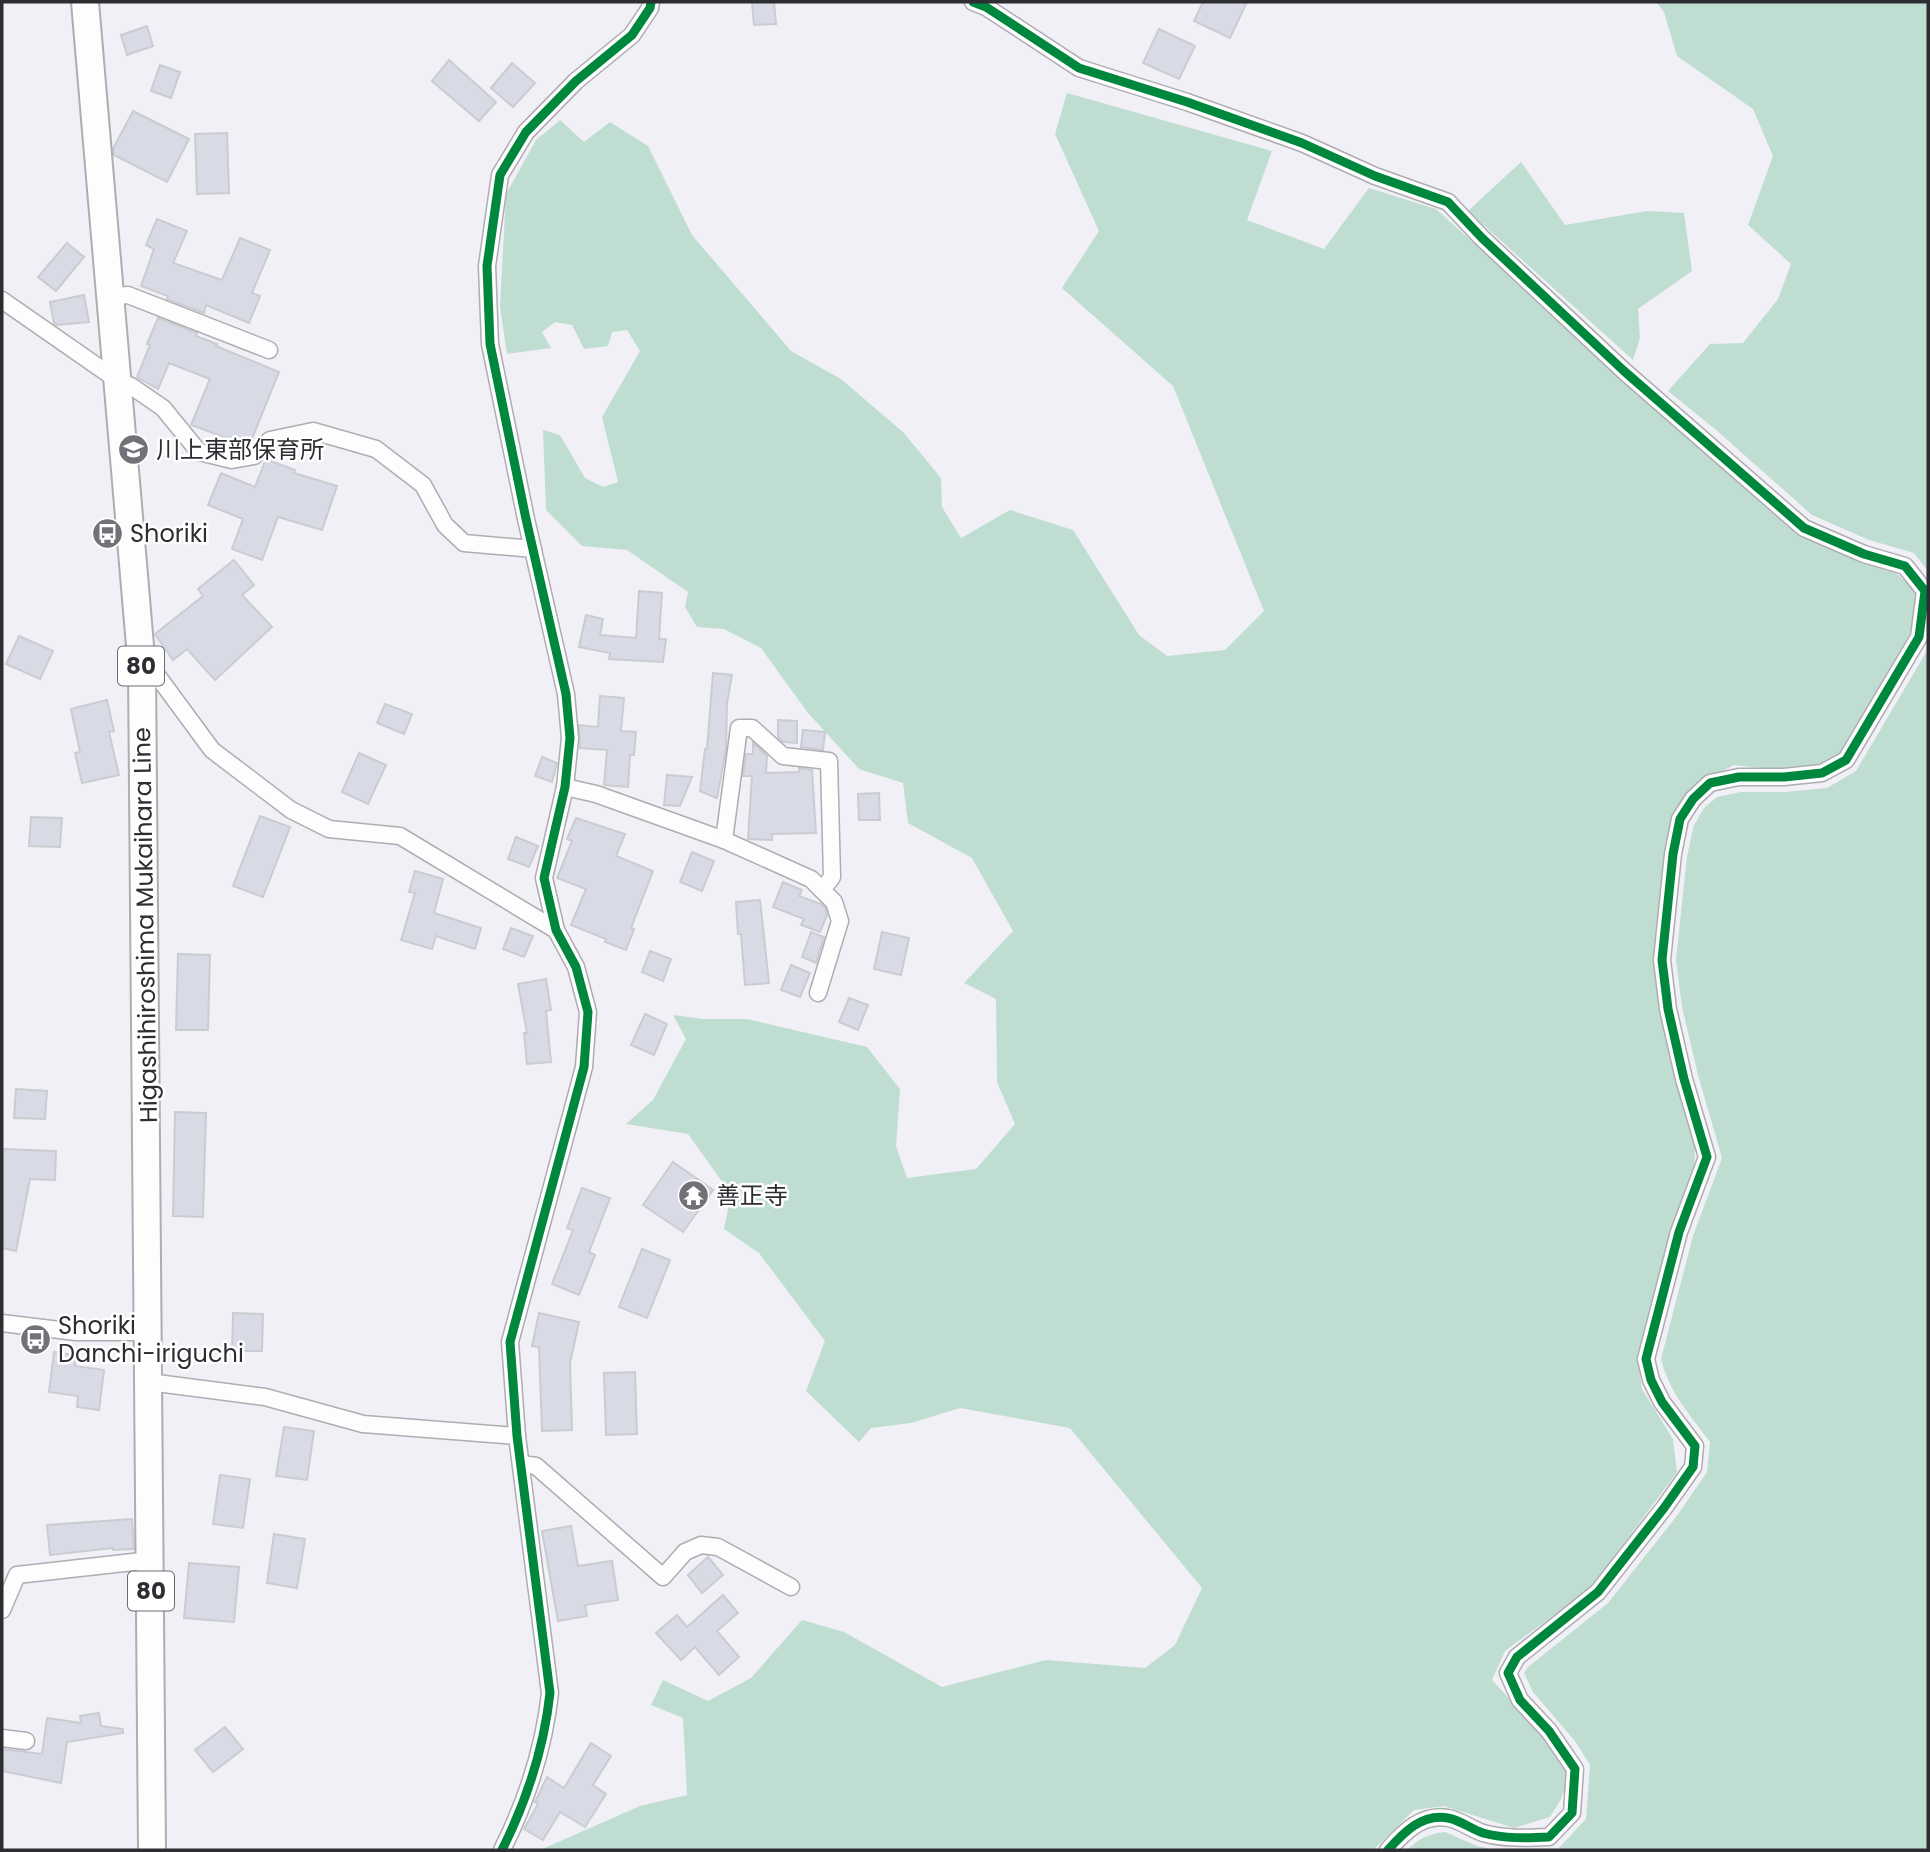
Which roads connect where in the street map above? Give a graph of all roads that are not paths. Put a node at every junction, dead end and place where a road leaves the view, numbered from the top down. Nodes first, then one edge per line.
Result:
1 (85, 2) edge
2 (651, 2) edge
3 (973, 2) edge
4 (111, 296) junction
5 (2, 300) edge
6 (269, 350) dead end
7 (117, 380) junction
8 (533, 549) junction
9 (142, 670) junction
10 (565, 787) junction
11 (724, 840) junction
12 (822, 890) junction
13 (556, 930) junction
14 (818, 993) dead end
15 (2, 1323) edge
16 (148, 1332) junction
17 (149, 1382) junction
18 (517, 1436) junction
19 (522, 1464) junction
20 (150, 1560) junction
21 (791, 1587) dead end
22 (2, 1609) edge
23 (2, 1738) edge
24 (26, 1741) dead end
25 (152, 1850) edge
26 (502, 1850) edge
27 (1388, 1850) edge

1 - 4 main road, Higashihiroshima Mukaihara Line / 80
2 - 8 street
3 - 27 street
4 - 6 street
4 - 7 main road, Higashihiroshima Mukaihara Line / 80
5 - 7 street
7 - 8 street
7 - 9 main road, Higashihiroshima Mukaihara Line / 80
8 - 10 street
9 - 13 street
9 - 16 main road, Higashihiroshima Mukaihara Line / 80
10 - 11 street
10 - 13 street
11 - 12 street
11 - 12 street
12 - 14 street
13 - 18 street
15 - 16 street
16 - 17 main road, Higashihiroshima Mukaihara Line / 80
17 - 18 street
17 - 20 main road, Higashihiroshima Mukaihara Line / 80
18 - 19 street
19 - 21 street
19 - 26 street
20 - 22 street
20 - 25 main road, Higashihiroshima Mukaihara Line / 80
23 - 24 street

